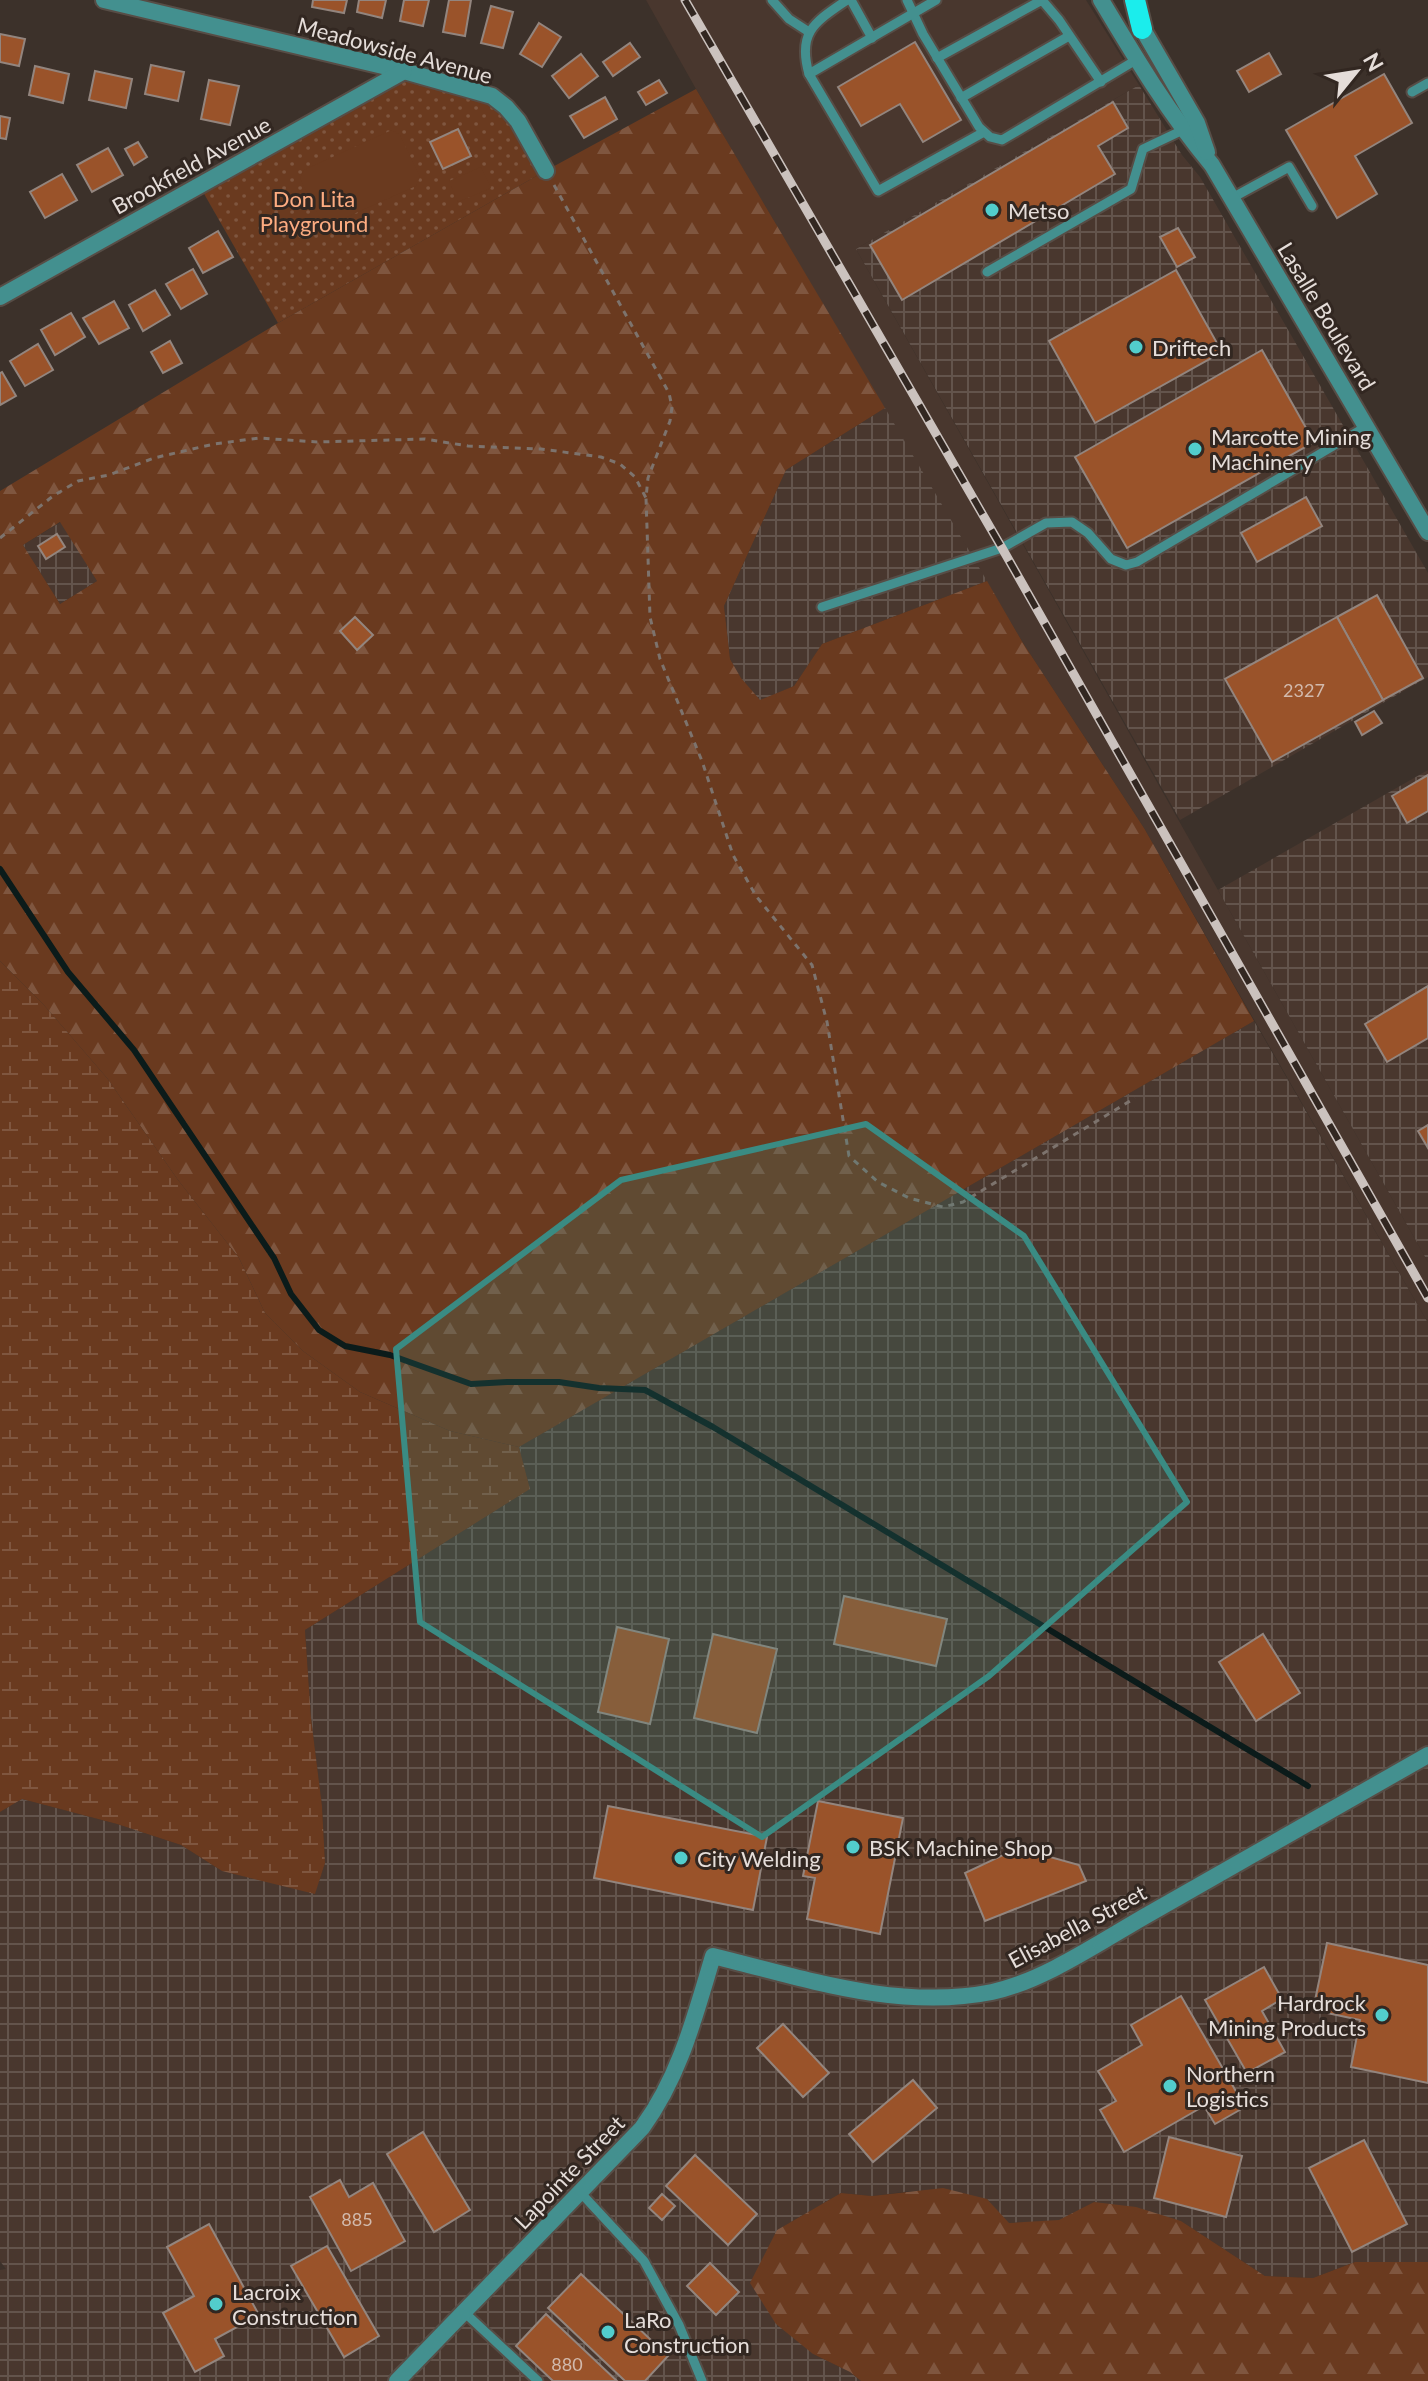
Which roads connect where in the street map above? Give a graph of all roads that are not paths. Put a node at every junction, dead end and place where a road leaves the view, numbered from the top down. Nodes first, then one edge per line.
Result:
1 (104, 0) edge
2 (772, 0) edge
3 (849, 0) edge
4 (907, 0) edge
5 (936, 0) edge
6 (1101, 0) edge
7 (1127, 0) edge
8 (1135, 0) edge
9 (913, 13) junction
10 (1142, 29) junction
11 (809, 32) junction
12 (1069, 36) junction
13 (872, 38) junction
14 (937, 58) junction
15 (1136, 60) junction
16 (404, 71) junction
17 (809, 74) junction
18 (1101, 82) junction
19 (1428, 83) edge
20 (1412, 92) dead end
21 (961, 98) junction
22 (1183, 130) junction
23 (984, 132) junction
24 (1212, 165) junction
25 (546, 171) road end
26 (1232, 198) junction
27 (1312, 206) dead end
28 (987, 272) dead end
29 (0, 297) edge
30 (1367, 426) junction
31 (1428, 532) edge
32 (822, 607) dead end
33 (1428, 1755) edge
34 (713, 1956) joint
35 (580, 2192) junction
36 (464, 2312) junction
37 (397, 2381) edge
38 (538, 2381) edge
39 (702, 2381) edge

1 - 16 street, Meadowside Avenue
2 - 11 lane
3 - 11 lane
3 - 13 lane
4 - 9 lane
5 - 9 lane
6 - 15 street, Lasalle Boulevard
7 - 10 street, Lasalle Boulevard
8 - 10 main road
9 - 13 lane
9 - 14 lane
10 - 24 street, Lasalle Boulevard
11 - 17 lane
12 - 14 lane
12 - 18 lane
12 - 21 lane
13 - 17 lane
14 - 21 lane
15 - 18 lane
15 - 22 street, Lasalle Boulevard
16 - 25 street, Meadowside Avenue
16 - 29 street, Brookfield Avenue
17 - 23 lane
18 - 23 lane
19 - 20 lane
21 - 23 lane
22 - 24 street, Lasalle Boulevard
22 - 28 lane
24 - 26 street, Lasalle Boulevard
26 - 27 lane
26 - 30 street, Lasalle Boulevard
30 - 31 street, Lasalle Boulevard
30 - 32 lane
33 - 34 street, Elisabella Street
34 - 35 street, Lapointe Street
35 - 36 street, Lapointe Street
35 - 39 lane
36 - 37 street, Lapointe Street
36 - 38 lane

